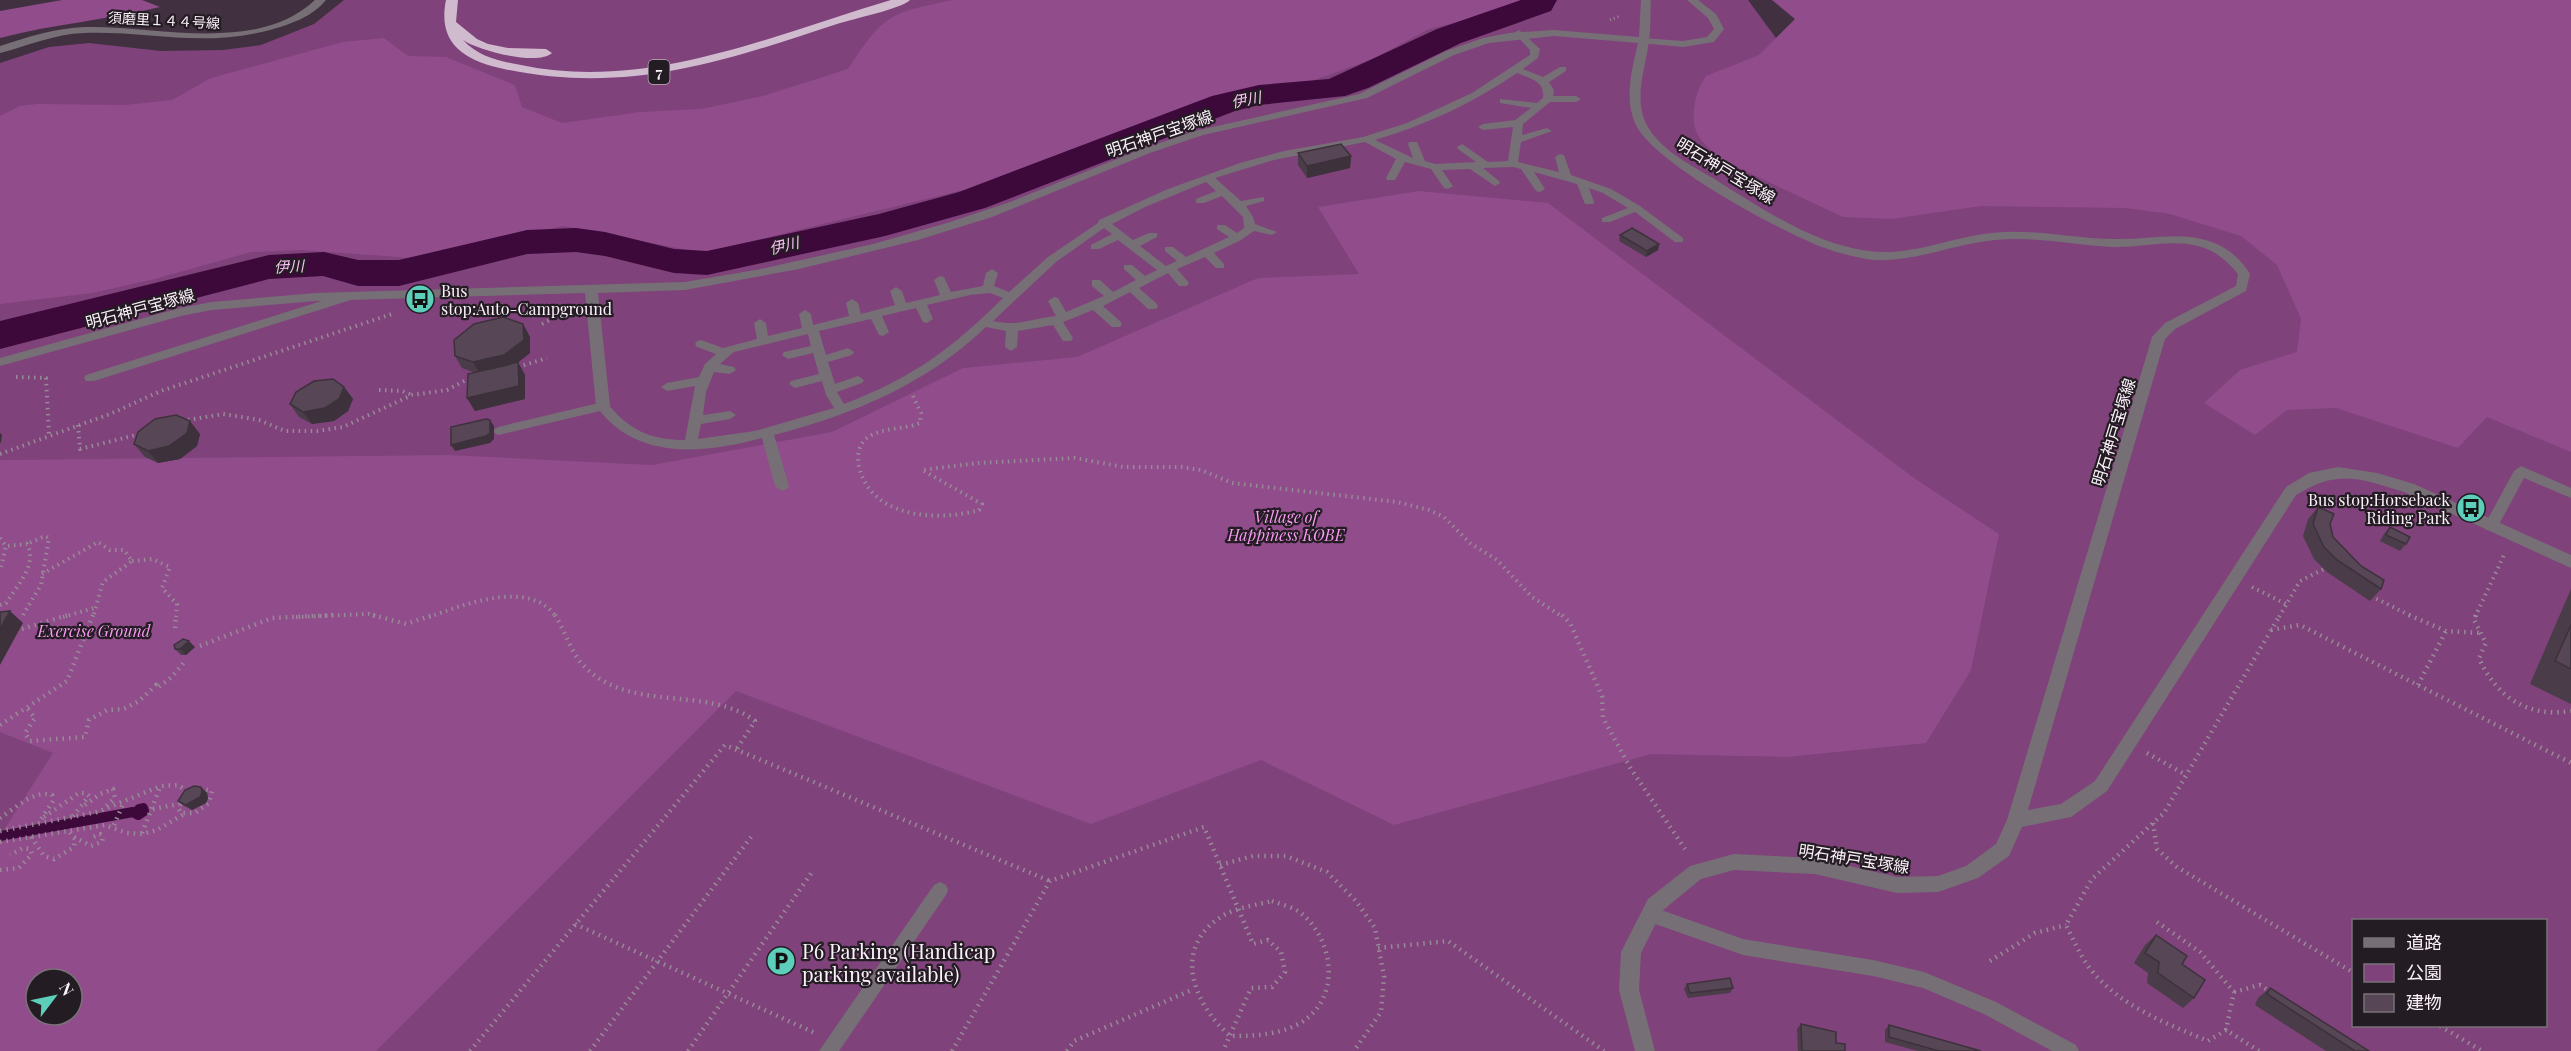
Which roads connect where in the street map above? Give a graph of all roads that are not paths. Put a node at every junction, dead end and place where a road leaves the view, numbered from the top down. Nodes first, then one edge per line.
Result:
1 (321, 0) edge
2 (904, 0) edge
3 (1646, 0) edge
4 (1692, 0) edge
5 (450, 4) edge
6 (1519, 33) junction
7 (1644, 41) junction
8 (0, 50) edge
9 (546, 53) dead end
10 (1563, 69) dead end
11 (1517, 70) junction
12 (1544, 81) junction
13 (1548, 99) junction
14 (1576, 99) dead end
15 (1503, 101) dead end
16 (1538, 106) junction
17 (1518, 123) junction
18 (1483, 128) dead end
19 (1547, 131) dead end
20 (1366, 140) junction
21 (1515, 140) junction
22 (1413, 144) dead end
23 (1462, 147) dead end
24 (1560, 157) dead end
25 (1402, 158) junction
26 (1420, 162) junction
27 (1513, 164) junction
28 (1473, 166) junction
29 (1487, 166) junction
30 (1524, 166) junction
31 (1435, 167) junction
32 (1566, 177) junction
33 (1208, 178) junction
34 (1392, 178) dead end
35 (1581, 182) junction
36 (1495, 183) dead end
37 (1448, 186) dead end
38 (1540, 189) dead end
39 (1224, 191) junction
40 (1260, 199) dead end
41 (1200, 201) dead end
42 (1589, 202) dead end
43 (1239, 206) junction
44 (1636, 208) junction
45 (1606, 220) dead end
46 (1103, 222) junction
47 (1250, 226) junction
48 (1221, 228) dead end
49 (1272, 232) dead end
50 (1153, 234) dead end
51 (1119, 235) junction
52 (1237, 238) junction
53 (1679, 240) dead end
54 (1132, 245) junction
55 (1095, 247) dead end
56 (1170, 249) dead end
57 (1207, 253) junction
58 (1185, 262) junction
59 (1220, 266) dead end
60 (1128, 267) dead end
61 (1167, 269) junction
62 (992, 273) dead end
63 (940, 280) dead end
64 (1144, 281) junction
65 (1183, 283) dead end
66 (1096, 284) dead end
67 (1131, 287) junction
68 (987, 289) junction
69 (591, 290) junction
70 (897, 291) dead end
71 (350, 296) junction
72 (947, 297) junction
73 (1011, 297) junction
74 (1112, 297) junction
75 (1054, 301) dead end
76 (852, 303) dead end
77 (920, 303) junction
78 (1094, 304) junction
79 (1152, 306) dead end
80 (902, 308) junction
81 (875, 314) junction
82 (806, 315) dead end
83 (1059, 318) junction
84 (856, 319) junction
85 (927, 319) dead end
86 (760, 323) dead end
87 (983, 323) junction
88 (1116, 324) dead end
89 (1011, 327) junction
90 (810, 330) junction
91 (883, 332) dead end
92 (1067, 338) dead end
93 (763, 341) junction
94 (702, 344) dead end
95 (1011, 347) dead end
96 (848, 352) dead end
97 (724, 353) junction
98 (820, 354) junction
99 (788, 355) dead end
100 (0, 362) edge
101 (709, 367) junction
102 (730, 370) dead end
103 (826, 376) junction
104 (90, 378) dead end
105 (858, 380) dead end
106 (701, 381) junction
107 (795, 384) dead end
108 (668, 387) dead end
109 (831, 390) junction
110 (603, 406) junction
111 (841, 409) junction
112 (730, 415) dead end
113 (698, 420) junction
114 (498, 431) dead end
115 (767, 434) junction
116 (690, 444) junction
117 (782, 486) dead end
118 (2571, 493) edge
119 (2491, 526) junction
120 (2571, 562) edge
121 (2016, 820) junction
122 (940, 890) dead end
123 (1650, 914) junction
124 (831, 1047) edge
125 (1645, 1051) edge
126 (2070, 1051) edge

1 - 8 street, 須磨里１４４号線
2 - 5 highway, 7
3 - 7 street
4 - 7 street
5 - 9 highway, 7
6 - 7 street, 明石神戸宝塚線
6 - 11 lane
6 - 69 street, 明石神戸宝塚線
7 - 121 street, 明石神戸宝塚線
10 - 12 lane
11 - 12 lane
11 - 20 lane
12 - 13 lane
13 - 14 lane
13 - 16 lane
15 - 16 lane
16 - 17 lane
17 - 18 lane
17 - 21 lane
19 - 21 lane
20 - 25 lane
20 - 33 lane
21 - 27 lane
22 - 26 lane
23 - 29 lane
24 - 32 lane
25 - 26 lane
25 - 34 lane
26 - 31 lane
27 - 29 lane
27 - 30 lane
28 - 29 lane
28 - 31 lane
28 - 36 lane
30 - 32 lane
30 - 38 lane
31 - 37 lane
32 - 35 lane
33 - 39 lane
33 - 46 lane
35 - 42 lane
35 - 44 lane
39 - 41 lane
39 - 43 lane
40 - 43 lane
43 - 47 lane
44 - 45 lane
44 - 53 lane
46 - 51 lane
46 - 73 lane
47 - 49 lane
47 - 52 lane
48 - 52 lane
50 - 54 lane
51 - 54 lane
51 - 55 lane
52 - 57 lane
54 - 61 lane
56 - 58 lane
57 - 58 lane
57 - 59 lane
58 - 61 lane
60 - 64 lane
61 - 64 lane
61 - 65 lane
62 - 68 lane
63 - 72 lane
64 - 67 lane
66 - 74 lane
67 - 74 lane
67 - 79 lane
68 - 72 lane
68 - 73 lane
69 - 71 street, 明石神戸宝塚線
69 - 110 street
70 - 80 lane
71 - 100 street, 明石神戸宝塚線
71 - 104 lane
72 - 77 lane
73 - 87 lane
74 - 78 lane
75 - 83 lane
76 - 84 lane
77 - 80 lane
77 - 85 lane
78 - 83 lane
78 - 88 lane
80 - 81 lane
81 - 84 lane
81 - 91 lane
82 - 90 lane
83 - 89 lane
83 - 92 lane
84 - 90 lane
86 - 93 lane
87 - 89 lane
87 - 111 lane
89 - 95 lane
90 - 93 lane
90 - 98 lane
93 - 97 lane
94 - 97 lane
96 - 98 lane
97 - 101 lane
98 - 99 lane
98 - 103 lane
101 - 102 lane
101 - 106 lane
103 - 107 lane
103 - 109 lane
105 - 109 lane
106 - 108 lane
106 - 113 lane
109 - 111 lane
110 - 114 lane
110 - 116 lane
111 - 115 lane
112 - 113 lane
113 - 116 lane
115 - 116 lane
115 - 117 lane
118 - 119 lane
119 - 120 street
119 - 121 street
121 - 123 street, 明石神戸宝塚線
122 - 124 lane
123 - 125 street, 明石神戸宝塚線
123 - 126 lane

